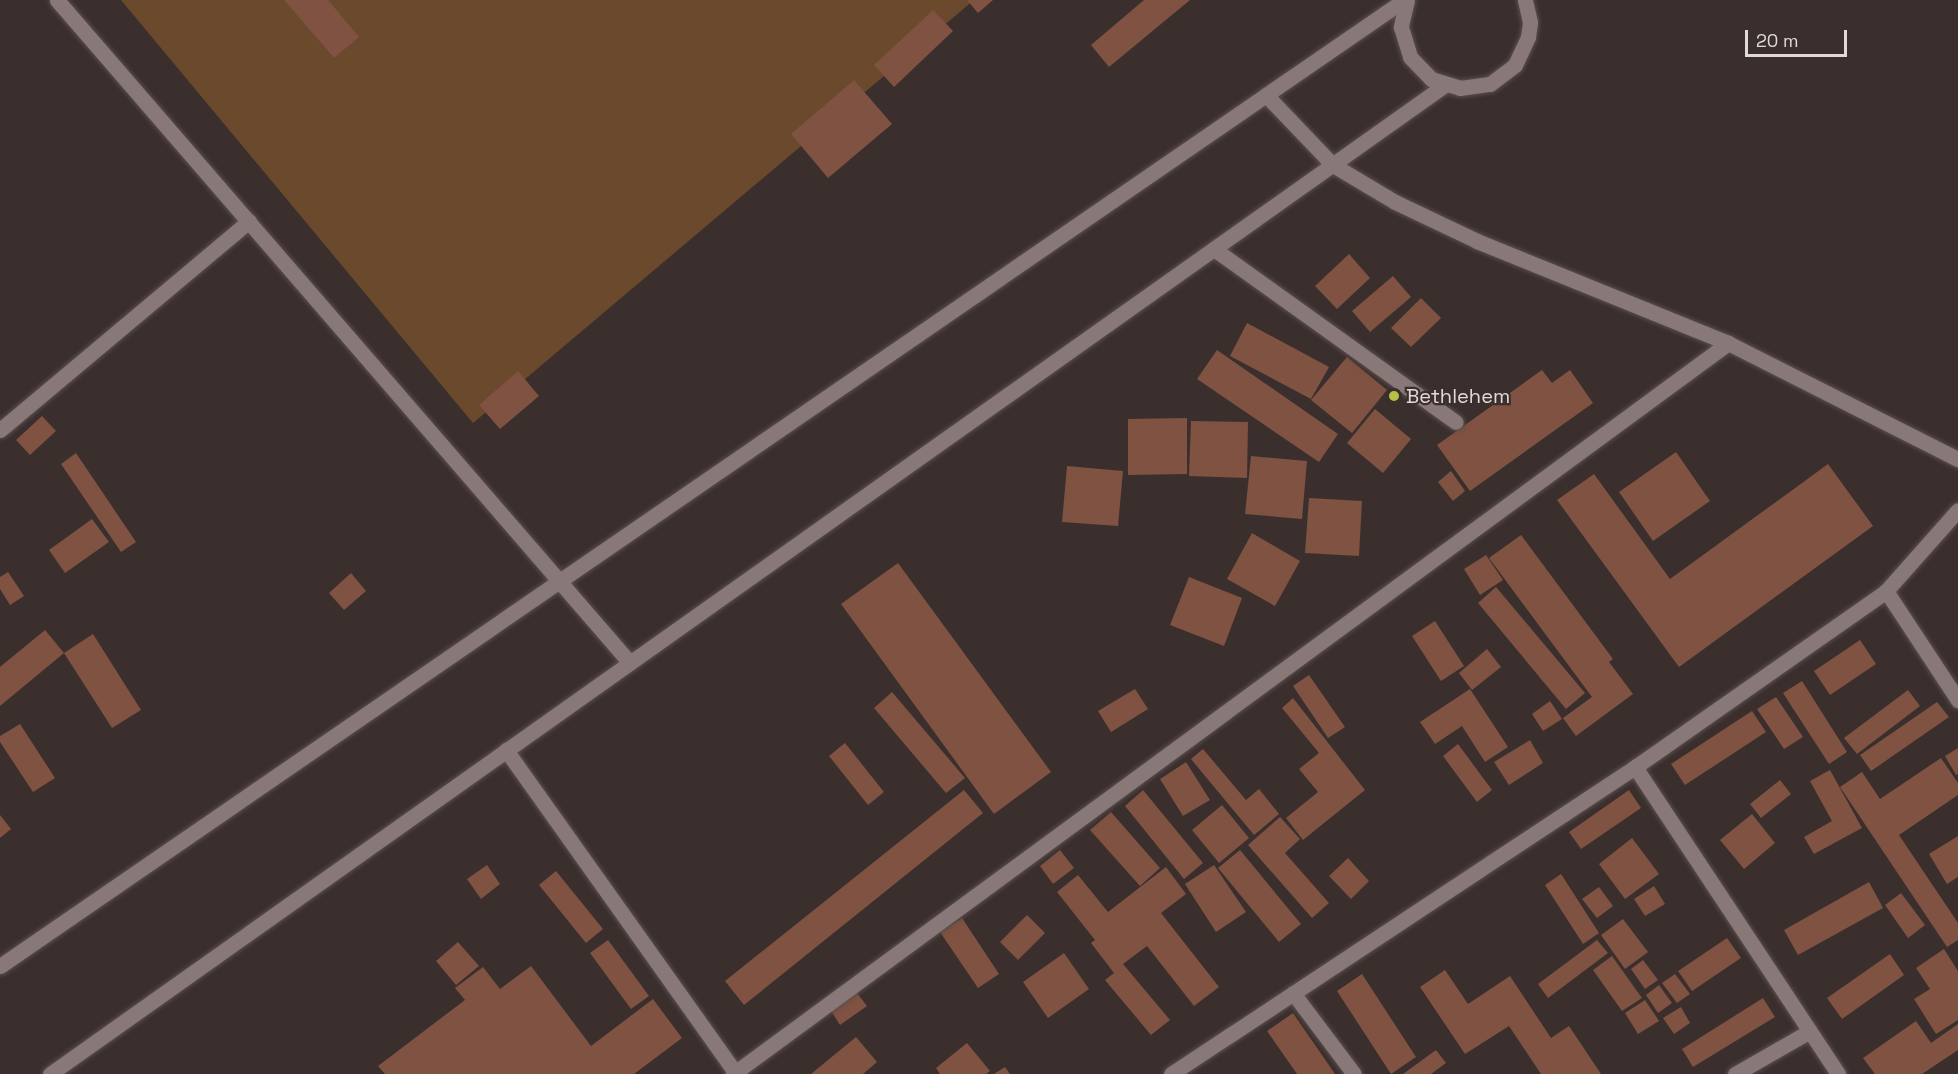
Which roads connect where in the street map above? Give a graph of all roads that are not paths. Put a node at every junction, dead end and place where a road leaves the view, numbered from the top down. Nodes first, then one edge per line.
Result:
1 (57, 0) edge
2 (1405, 0) edge
3 (1525, 0) edge
4 (1445, 85) junction
5 (1266, 95) junction
6 (1333, 165) junction
7 (249, 221) junction
8 (1214, 249) junction
9 (1728, 343) junction
10 (1456, 422) dead end
11 (0, 430) edge
12 (1958, 459) edge
13 (1958, 510) edge
14 (559, 581) junction
15 (1886, 591) junction
16 (630, 663) junction
17 (1958, 700) edge
18 (506, 750) junction
19 (1635, 768) junction
20 (0, 966) edge
21 (1293, 993) junction
22 (1810, 1031) junction
23 (50, 1074) edge
24 (734, 1074) edge
25 (1171, 1074) edge
26 (1354, 1074) edge
27 (1735, 1074) edge
28 (1838, 1074) edge

1 - 7 street
2 - 4 street
2 - 5 street
3 - 4 street
4 - 6 street
5 - 6 street
5 - 14 street
6 - 8 street
6 - 9 street
7 - 11 street
7 - 14 street
8 - 10 street
8 - 16 street
9 - 12 street
9 - 24 street
13 - 15 street
14 - 16 street
14 - 20 street
15 - 17 street
15 - 19 street
16 - 18 street
18 - 23 street
18 - 24 street
19 - 21 street
19 - 22 street
21 - 25 street
21 - 26 street
22 - 27 street
22 - 28 street

